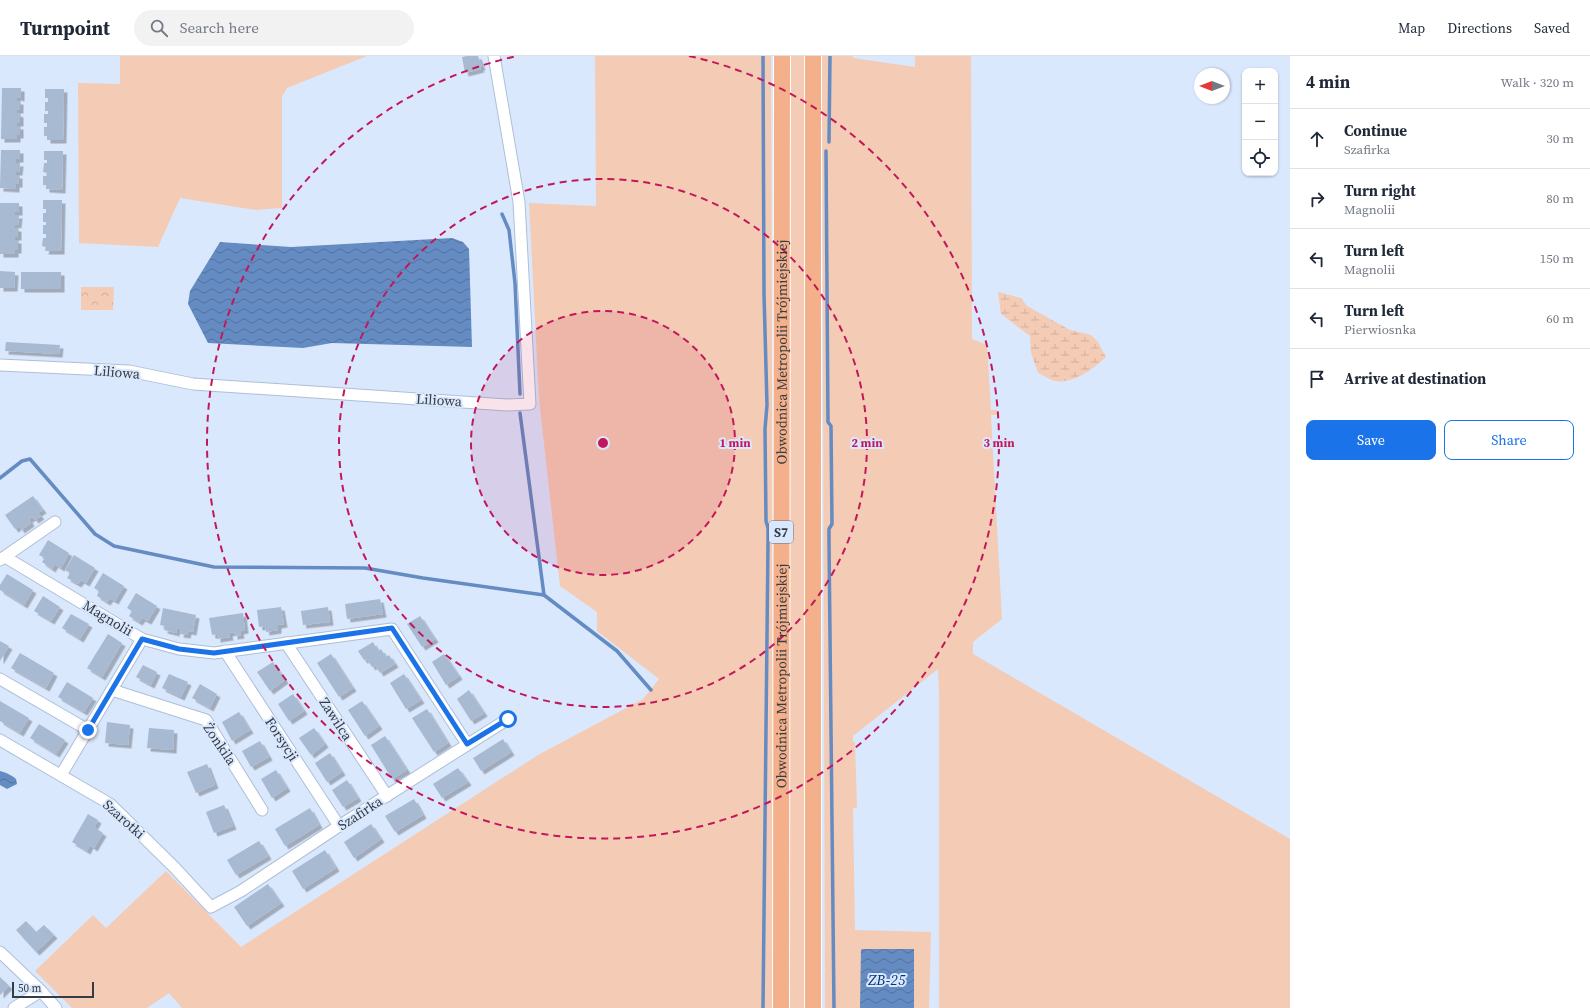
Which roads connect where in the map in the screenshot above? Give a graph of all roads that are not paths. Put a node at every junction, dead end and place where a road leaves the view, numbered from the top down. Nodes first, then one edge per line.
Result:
1 (494, 56) edge
2 (782, 56) edge
3 (812, 56) edge
4 (0, 365) edge
5 (55, 522) dead end
6 (2, 558) edge
7 (142, 639) junction
8 (286, 643) junction
9 (225, 651) junction
10 (0, 679) edge
11 (112, 690) junction
12 (508, 719) dead end
13 (88, 730) junction
14 (0, 740) edge
15 (467, 744) junction
16 (61, 775) junction
17 (387, 796) junction
18 (262, 810) dead end
19 (339, 826) junction
20 (211, 907) joint
21 (0, 952) edge
22 (41, 991) junction
23 (14, 1008) edge
24 (56, 1008) edge
25 (781, 1008) edge
26 (812, 1008) edge

1 - 4 street, Liliowa
2 - 25 highway, Obwodnica Metropolii Trójmiejskiej / S7
3 - 26 highway, S7
5 - 6 street, Magnolii
6 - 7 street, Magnolii
7 - 9 street, Magnolii
7 - 11 street
8 - 9 street, Magnolii
8 - 15 street, Magnolii
8 - 17 street, Zawilca
9 - 19 street, Forsycji
10 - 13 street
11 - 13 street
11 - 18 street, Żonkila
12 - 15 street, Szafirka
13 - 16 street
14 - 16 street, Szarotki
15 - 17 street, Szafirka
16 - 20 street, Szarotki
17 - 19 street, Szafirka
19 - 20 street, Szafirka
21 - 22 street
22 - 23 street
22 - 24 street

